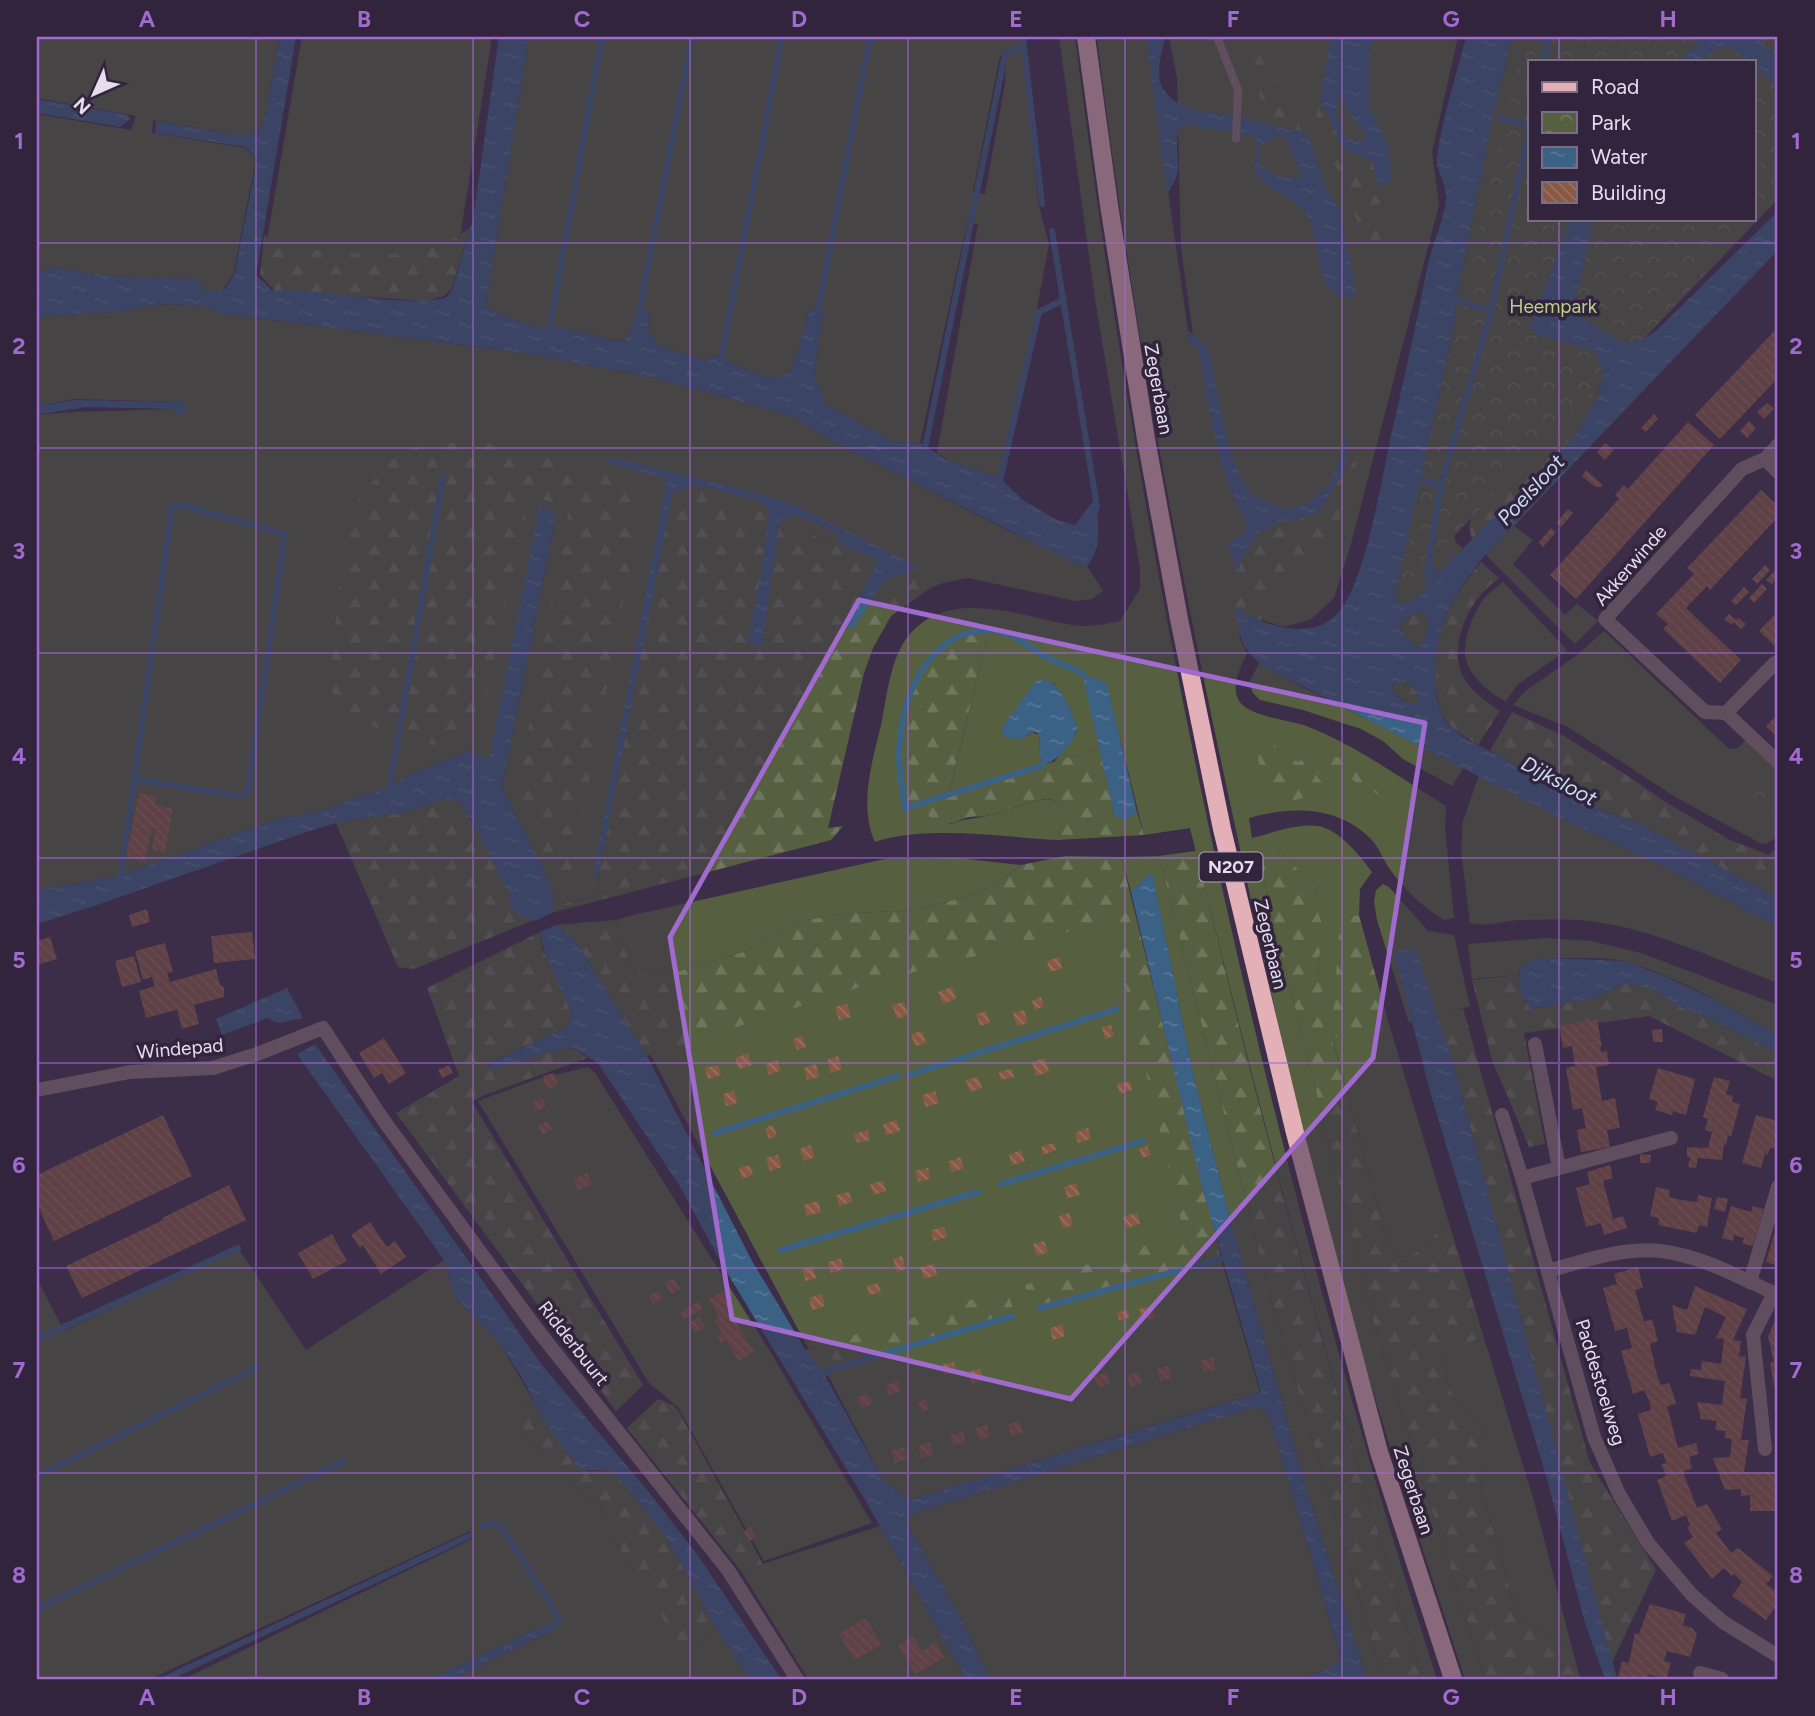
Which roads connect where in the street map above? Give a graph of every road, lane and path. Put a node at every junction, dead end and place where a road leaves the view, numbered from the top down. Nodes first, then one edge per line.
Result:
1 (1086, 37) edge
2 (1216, 37) edge
3 (1236, 139) dead end
4 (1778, 445) edge
5 (1765, 459) junction
6 (1778, 472) edge
7 (1777, 663) edge
8 (1726, 713) junction
9 (1778, 762) edge
10 (323, 1028) joint
11 (1535, 1044) dead end
12 (37, 1090) edge
13 (1502, 1115) dead end
14 (1671, 1138) dead end
15 (1559, 1168) junction
16 (1522, 1178) junction
17 (1778, 1187) edge
18 (1548, 1271) junction
19 (1750, 1282) junction
20 (1776, 1294) edge
21 (1765, 1449) dead end
22 (1778, 1656) edge
23 (1700, 1673) dead end
24 (797, 1679) edge
25 (1453, 1679) edge
26 (1722, 1679) edge

1 - 25 main road, Zegerbaan / N207
2 - 3 lane
4 - 5 street, Akkerwinde
5 - 6 street
5 - 8 street, Akkerwinde
7 - 8 street
8 - 9 street, Akkerwinde
10 - 12 street, Windepad
10 - 24 street, Ridderbuurt
11 - 15 street
13 - 16 street, Paddestoelweg
14 - 15 street
15 - 16 street
16 - 18 street, Paddestoelweg
17 - 19 street
18 - 19 street
18 - 22 street, Paddestoelweg
19 - 20 street
20 - 21 street
23 - 26 street

